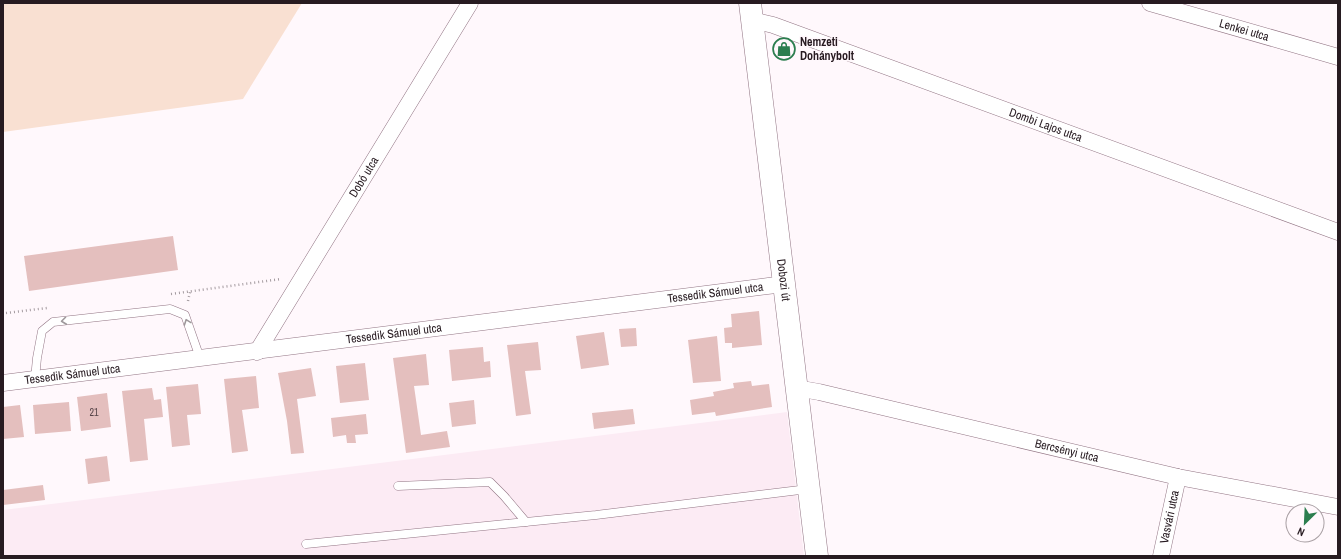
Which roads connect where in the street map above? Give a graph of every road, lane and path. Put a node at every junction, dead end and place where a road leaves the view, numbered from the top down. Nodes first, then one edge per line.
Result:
1 (470, 3) edge
2 (1150, 3) edge
3 (751, 12) edge
4 (1338, 57) edge
5 (1338, 232) edge
6 (784, 284) junction
7 (257, 352) junction
8 (200, 358) junction
9 (35, 379) junction
10 (3, 383) edge
11 (796, 388) junction
12 (1178, 478) junction
13 (398, 486) dead end
14 (809, 489) junction
15 (1338, 507) edge
16 (526, 522) junction
17 (306, 544) dead end
18 (817, 556) edge
19 (1161, 556) edge

1 - 7 street, Dobó utca
2 - 4 street, Lenkei utca
3 - 5 street, Dombi Lajos utca
3 - 6 main road, Dobozi út
6 - 7 street, Tessedik Sámuel utca
6 - 11 main road, Dobozi út
7 - 8 street, Tessedik Sámuel utca
8 - 9 street, Tessedik Sámuel utca
8 -> 9 lane
9 - 10 street, Tessedik Sámuel utca
11 - 12 street, Bercsényi utca
11 - 14 main road, Dobozi út
12 - 15 street, Bercsényi utca
12 - 19 street, Vasvári utca
13 - 16 lane
14 - 16 lane
14 - 18 main road, Dobozi út
16 - 17 lane

